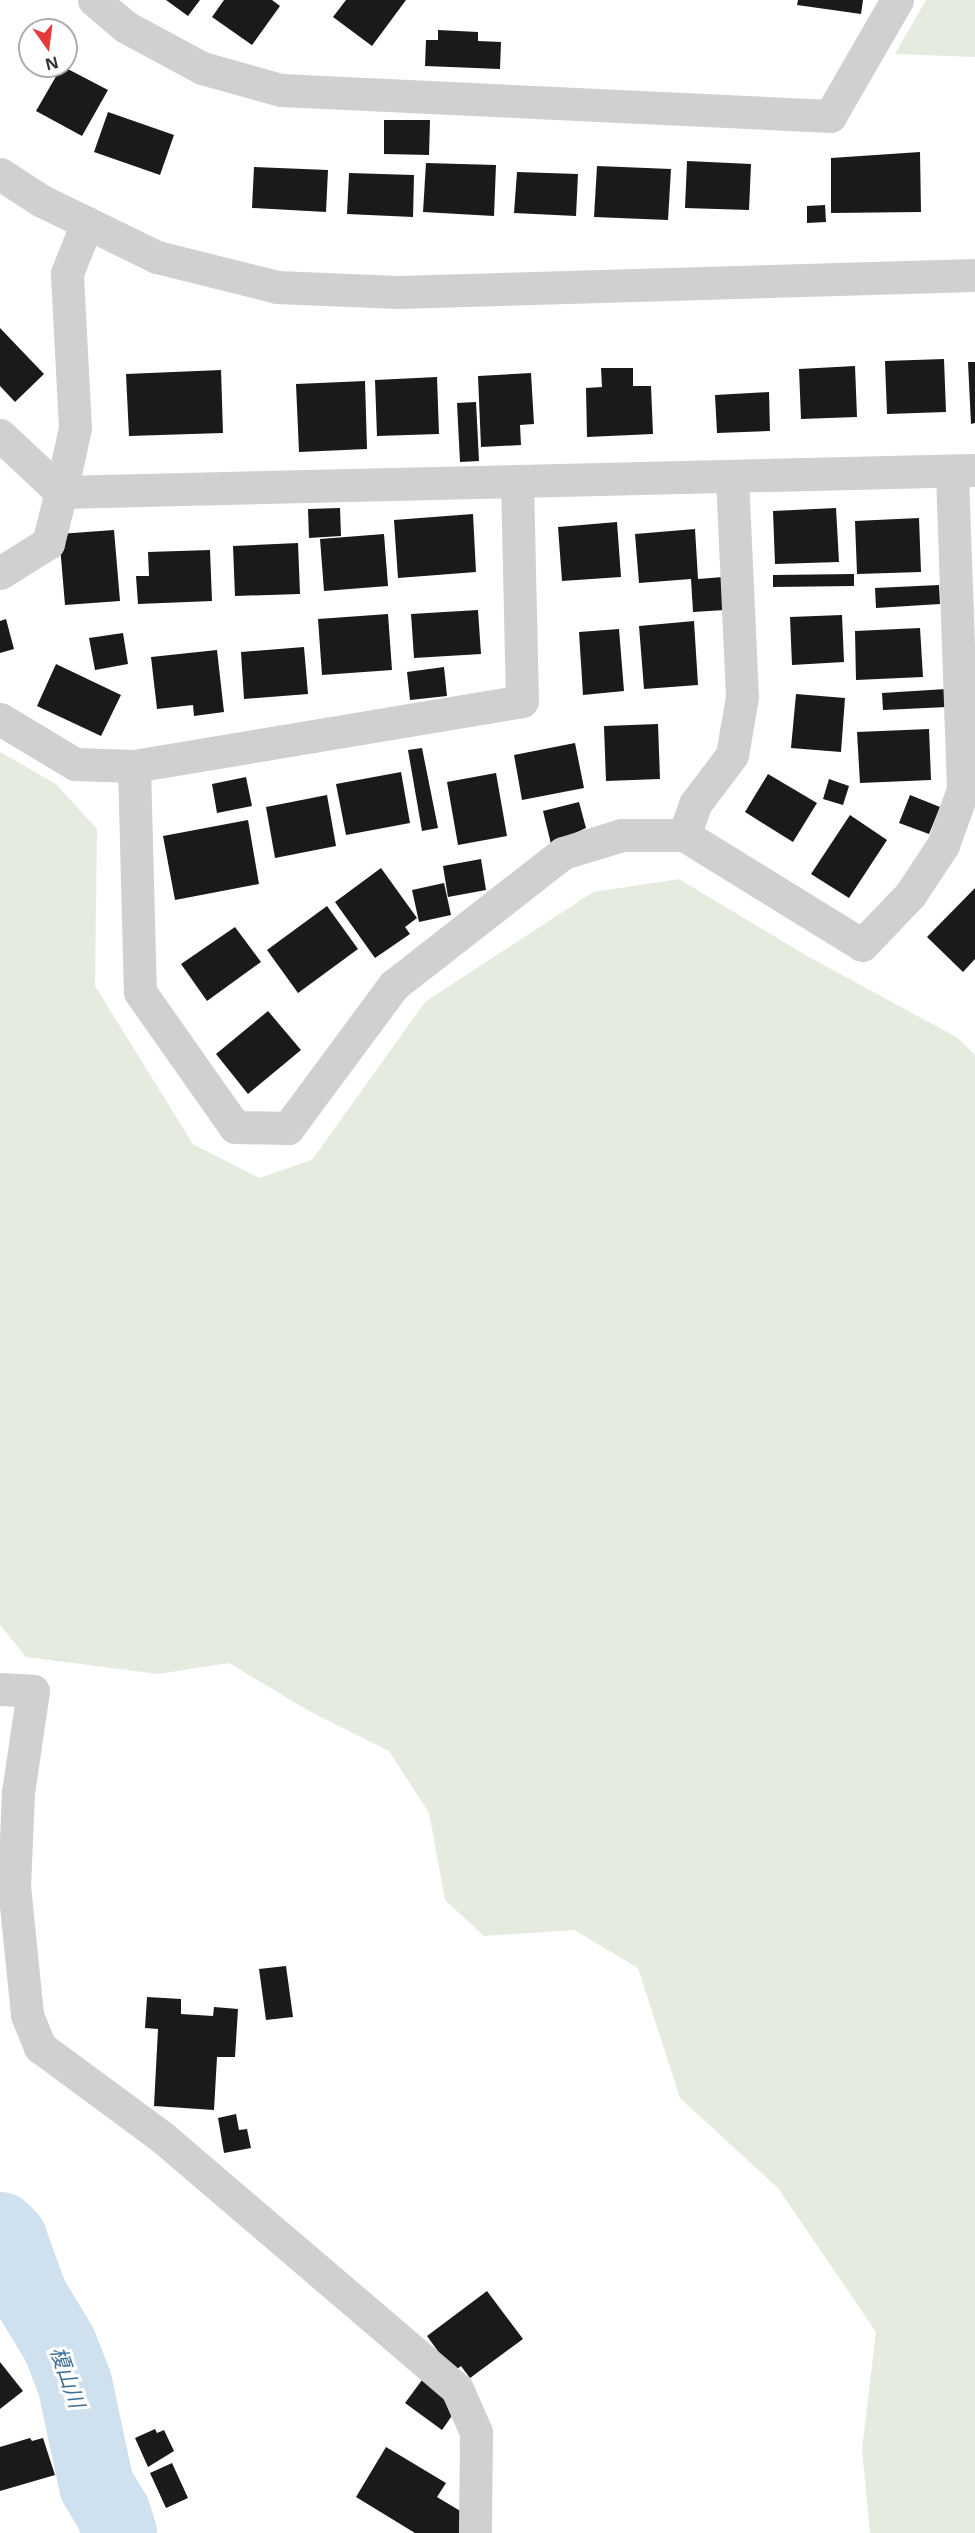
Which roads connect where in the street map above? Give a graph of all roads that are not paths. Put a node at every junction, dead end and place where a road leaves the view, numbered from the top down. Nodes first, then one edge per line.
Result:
1 (94, 0) edge
2 (897, 0) edge
3 (0, 174) edge
4 (87, 223) junction
5 (975, 274) edge
6 (0, 435) edge
7 (964, 471) edge
8 (732, 476) junction
9 (517, 481) junction
10 (61, 492) junction
11 (0, 573) edge
12 (0, 719) edge
13 (134, 766) junction
14 (684, 835) junction
15 (2, 1689) edge
16 (475, 2533) edge

1 - 2 street
3 - 4 street
4 - 5 street
4 - 10 street
6 - 10 street
7 - 8 street
7 - 14 street
8 - 9 street
8 - 14 street
9 - 10 street
9 - 13 street
10 - 11 street
12 - 13 street
13 - 14 street
15 - 16 street

